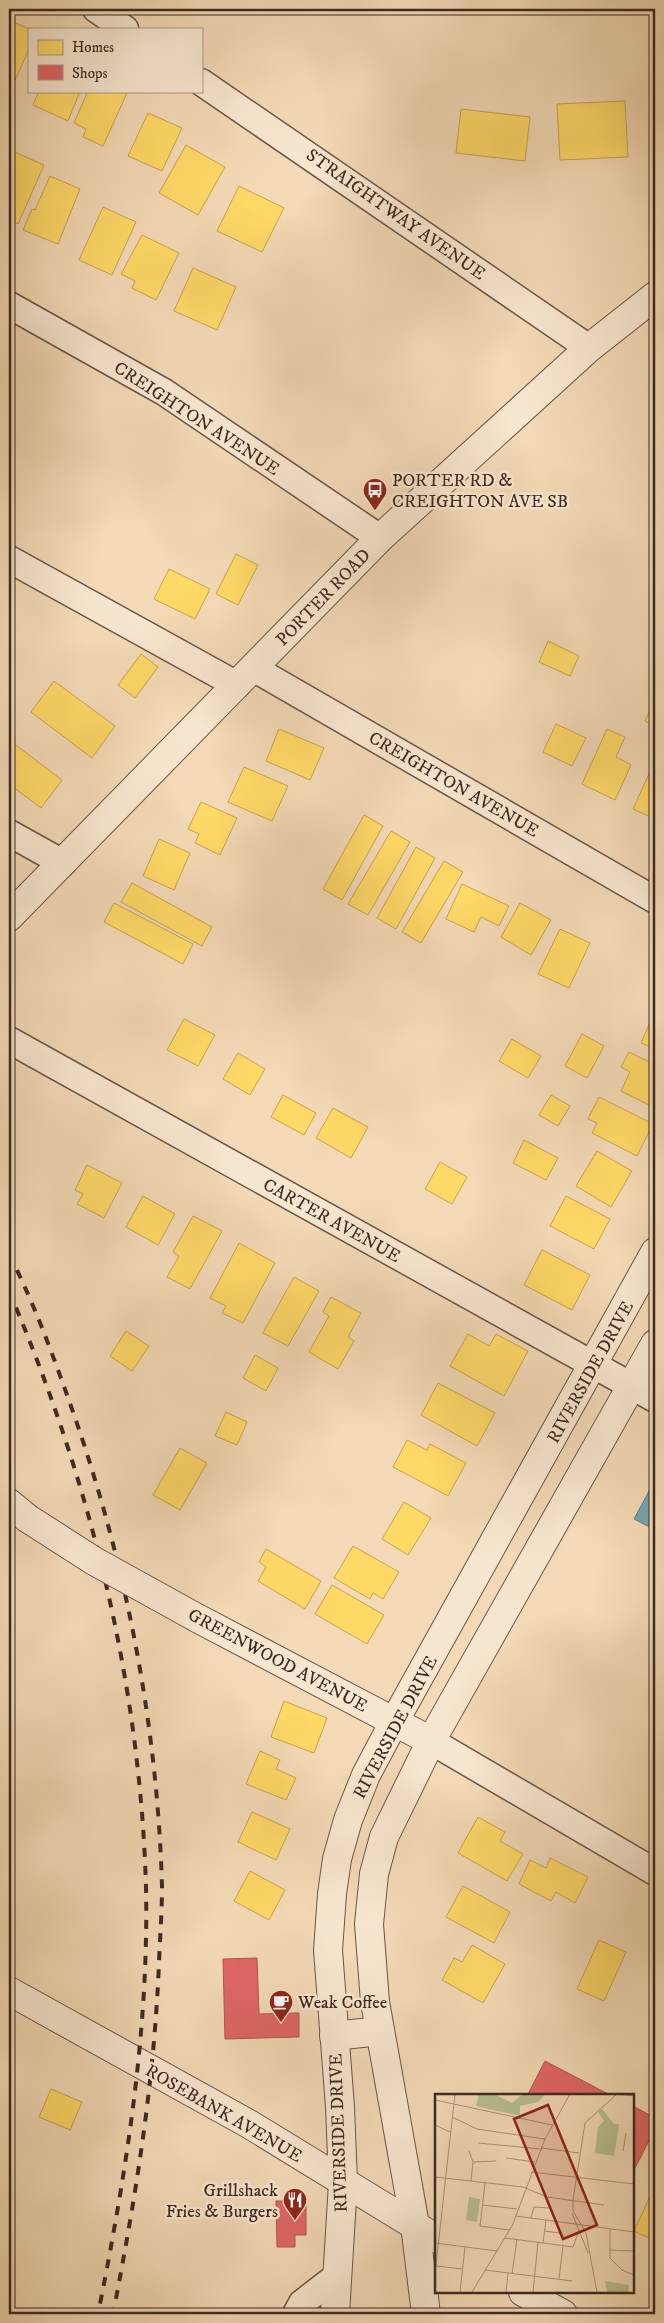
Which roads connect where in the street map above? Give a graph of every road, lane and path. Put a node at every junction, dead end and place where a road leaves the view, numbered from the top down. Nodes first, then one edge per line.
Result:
1 (96, 9) edge
2 (124, 28) edge
3 (202, 83) edge
4 (655, 296) edge
5 (9, 305) edge
6 (589, 348) junction
7 (380, 538) junction
8 (9, 559) edge
9 (245, 676) junction
10 (9, 833) edge
11 (62, 863) junction
12 (655, 900) edge
13 (9, 917) edge
14 (9, 1040) edge
15 (655, 1252) edge
16 (655, 1344) edge
17 (593, 1366) junction
18 (644, 1394) edge
19 (18, 1510) edge
20 (513, 1511) junction
21 (550, 1532) junction
22 (394, 1722) junction
23 (431, 1741) junction
24 (655, 1872) edge
25 (9, 1991) edge
26 (380, 2031) junction
27 (334, 2036) junction
28 (343, 2183) junction
29 (426, 2232) edge
30 (337, 2276) junction
31 (443, 2293) edge
32 (526, 2293) edge
33 (296, 2314) edge
34 (335, 2314) edge
35 (427, 2314) edge
36 (563, 2314) edge

1 - 2 street
3 - 6 street, STRAIGHTWAY AVENUE
4 - 6 street, PORTER ROAD
5 - 7 street, CREIGHTON AVENUE
6 - 7 street, PORTER ROAD
7 - 9 street, PORTER ROAD
8 - 9 street, CREIGHTON AVENUE
9 - 11 street, PORTER ROAD
9 - 12 street, CREIGHTON AVENUE
10 - 11 street
11 - 13 street, PORTER ROAD
14 - 17 street, CARTER AVENUE
15 - 17 street, RIVERSIDE DRIVE
16 - 18 street
17 - 18 street, CARTER AVENUE
17 - 20 street, RIVERSIDE DRIVE
18 - 21 street
19 - 22 street, GREENWOOD AVENUE, bridge
20 - 21 street
20 - 22 street, RIVERSIDE DRIVE
21 - 23 street
22 - 23 street, GREENWOOD AVENUE
22 - 27 street, RIVERSIDE DRIVE
23 - 24 street, GREENWOOD AVENUE
23 - 26 street
25 - 28 street, ROSEBANK AVENUE
26 - 27 street
26 - 29 street
27 - 28 street, RIVERSIDE DRIVE
28 - 29 street, ROSEBANK AVENUE
28 - 30 street, RIVERSIDE DRIVE
29 - 35 street
30 - 33 street
30 - 34 street, RIVERSIDE DRIVE
31 - 35 street
32 - 36 street

